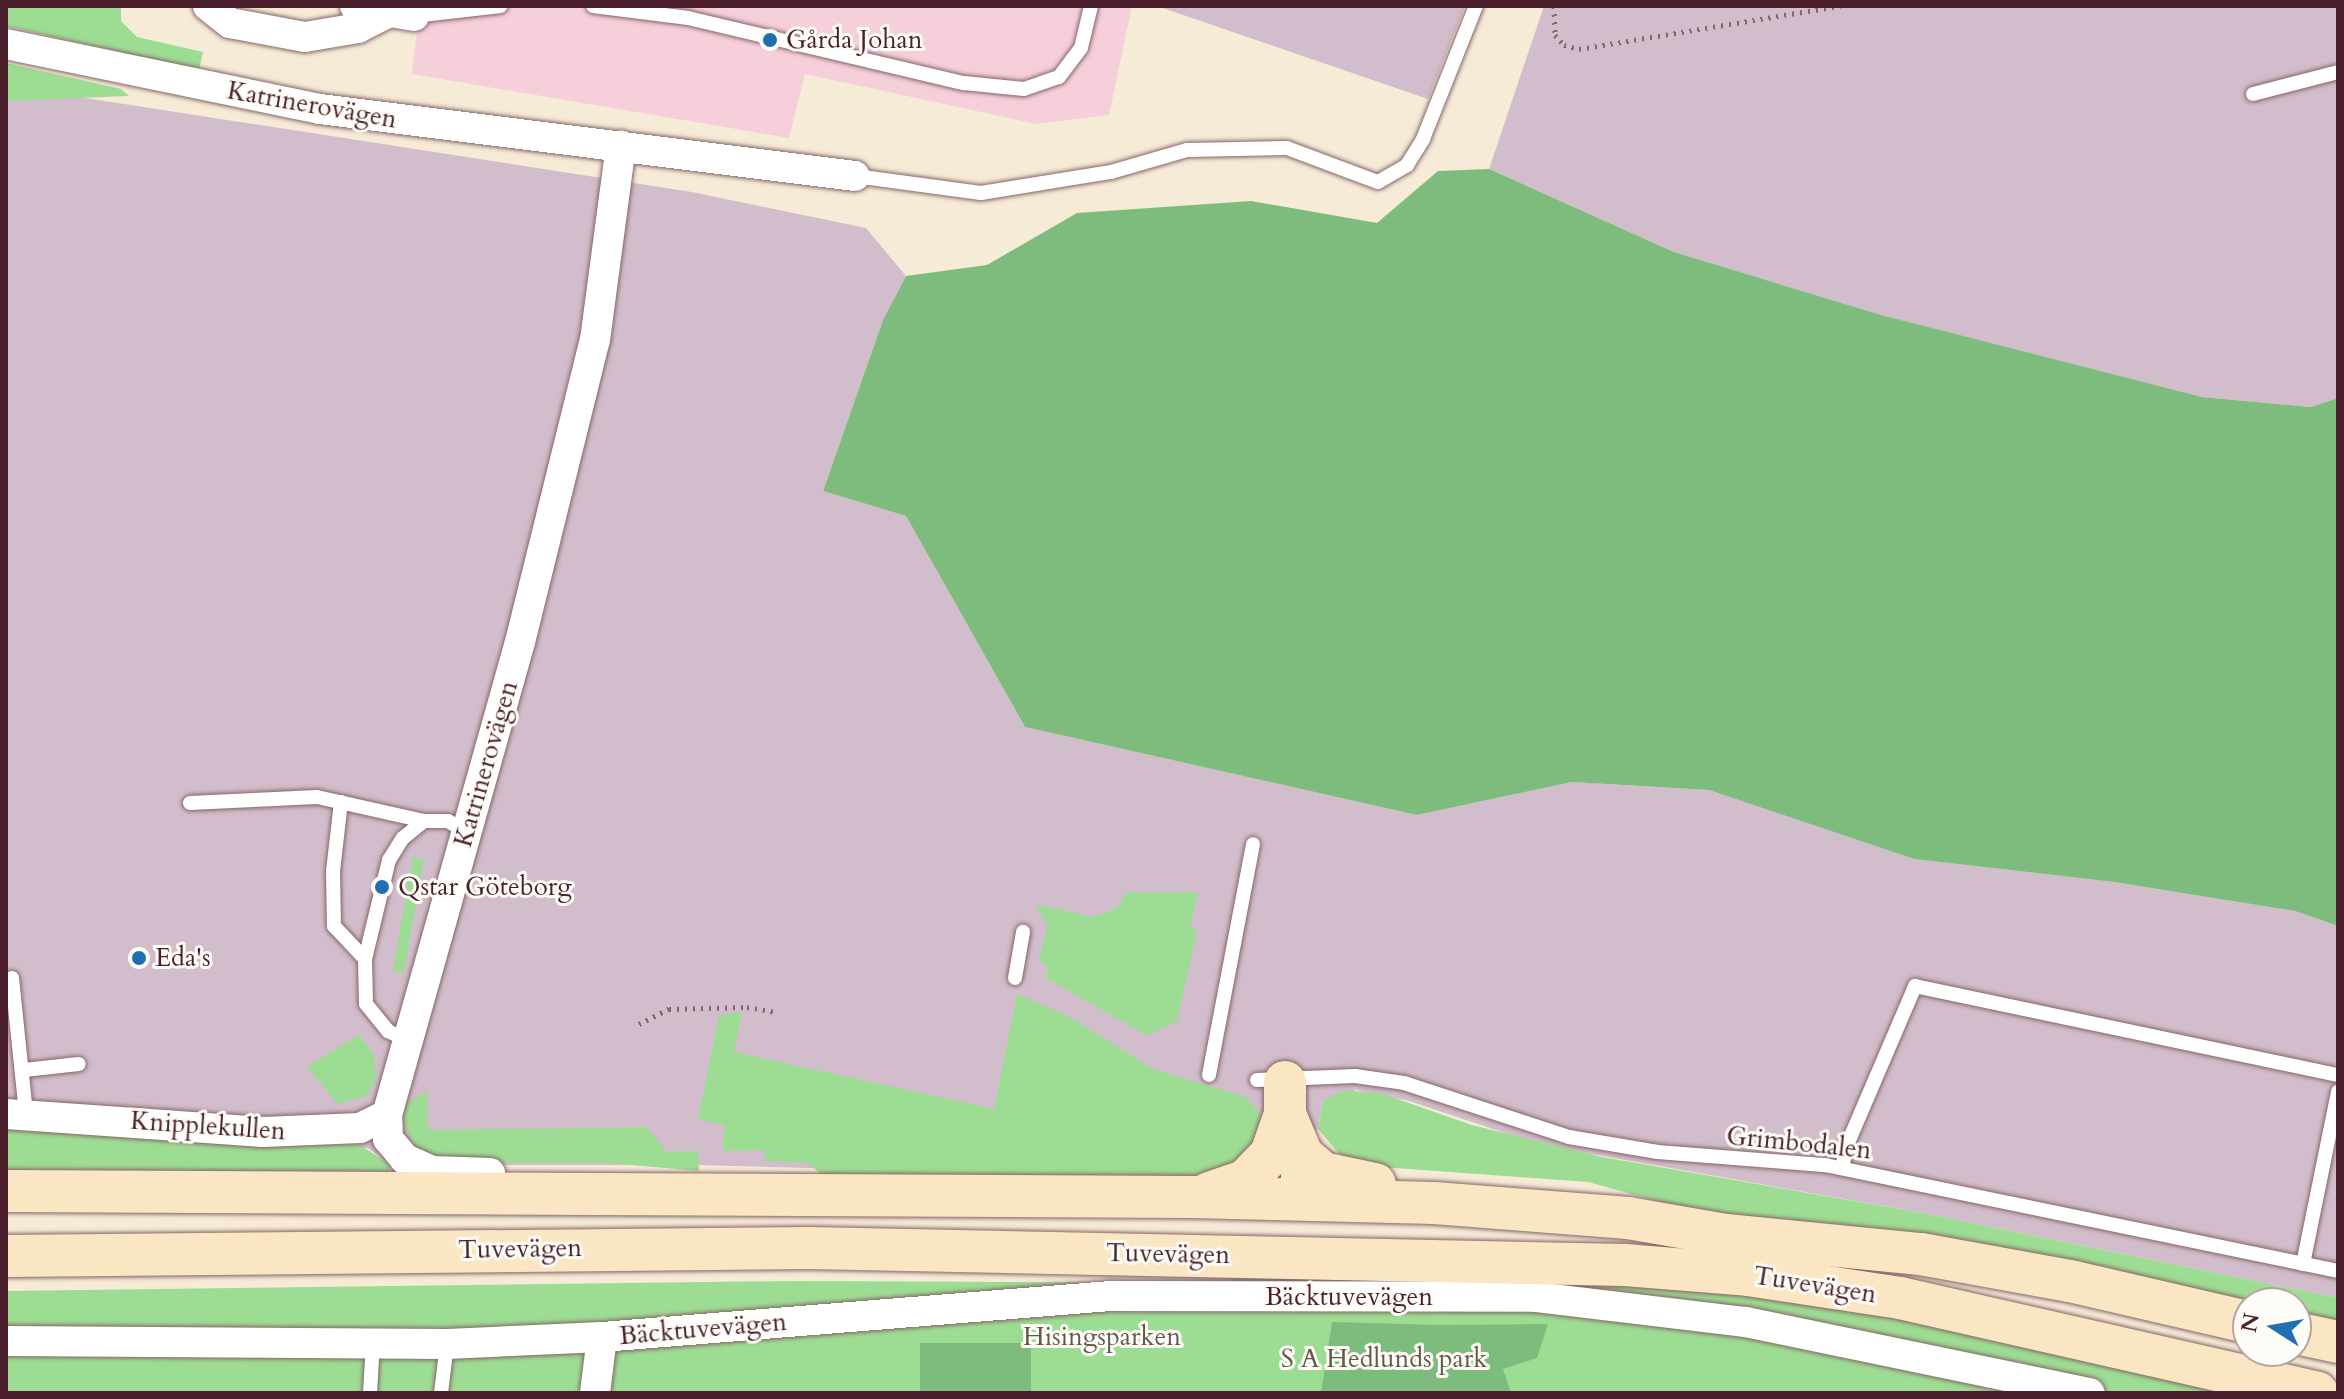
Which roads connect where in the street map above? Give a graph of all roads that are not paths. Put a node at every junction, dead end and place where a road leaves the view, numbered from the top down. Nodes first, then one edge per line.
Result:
1 (208, 6) edge
2 (355, 6) edge
3 (500, 6) edge
4 (593, 6) edge
5 (1091, 6) edge
6 (1476, 6) edge
7 (400, 15) junction
8 (6, 44) edge
9 (2338, 72) edge
10 (2253, 94) dead end
11 (621, 146) junction
12 (855, 176) joint
13 (341, 802) junction
14 (190, 803) dead end
15 (424, 821) junction
16 (468, 833) junction
17 (1253, 844) dead end
18 (1023, 932) dead end
19 (365, 959) junction
20 (12, 978) dead end
21 (1015, 978) dead end
22 (408, 1040) junction
23 (79, 1064) dead end
24 (24, 1070) junction
25 (1209, 1075) dead end
26 (2338, 1075) edge
27 (1276, 1092) junction
28 (2338, 1092) edge
29 (16, 1114) edge
30 (387, 1115) junction
31 (1302, 1155) junction
32 (1842, 1168) junction
33 (6, 1191) edge
34 (614, 1194) junction
35 (1192, 1197) junction
36 (1299, 1200) junction
37 (1628, 1218) junction
38 (1132, 1254) junction
39 (6, 1256) edge
40 (2303, 1264) junction
41 (2338, 1271) edge
42 (2232, 1319) edge
43 (2312, 1336) edge
44 (602, 1337) junction
45 (6, 1341) edge
46 (2338, 1342) edge
47 (373, 1343) junction
48 (447, 1344) junction
49 (370, 1393) edge
50 (441, 1393) edge
51 (595, 1393) edge
52 (2090, 1393) edge
53 (2317, 1393) edge

1 - 7 street
2 - 7 street
3 - 7 lane
4 - 5 lane
6 - 12 lane
8 - 11 street, Katrinerovägen
9 - 10 lane
11 - 12 street, Katrinerovägen
11 - 16 street, Katrinerovägen
13 - 14 lane
13 - 15 lane
13 - 19 lane
15 - 16 lane
15 - 19 lane
16 - 22 street, Katrinerovägen
17 - 25 lane
18 - 21 lane
19 - 22 lane
20 - 24 lane, Knipplekullen
22 - 30 street, Katrinerovägen
23 - 24 lane
24 - 29 lane, Knipplekullen
26 - 32 lane
27 - 31 main road
27 - 32 lane, Grimbodalen
27 - 35 main road
28 - 40 lane
29 - 30 street, Knipplekullen
30 - 34 street
31 - 36 main road
31 - 37 main road
32 - 40 lane, Grimbodalen
33 - 34 main road, Tuvevägen
34 - 35 main road, Tuvevägen
35 - 36 main road, Tuvevägen
36 - 37 main road, Tuvevägen
36 - 38 main road
37 - 42 main road, Tuvevägen
38 - 39 main road, Tuvevägen
38 - 53 main road, Tuvevägen
40 - 41 lane, Grimbodalen
43 - 46 main road
44 - 48 street, Bäcktuvevägen
44 - 51 street, Bäcktuvevägen
44 - 52 street, Bäcktuvevägen
45 - 47 street, Bäcktuvevägen
47 - 48 street, Bäcktuvevägen
47 - 49 lane
48 - 50 lane

